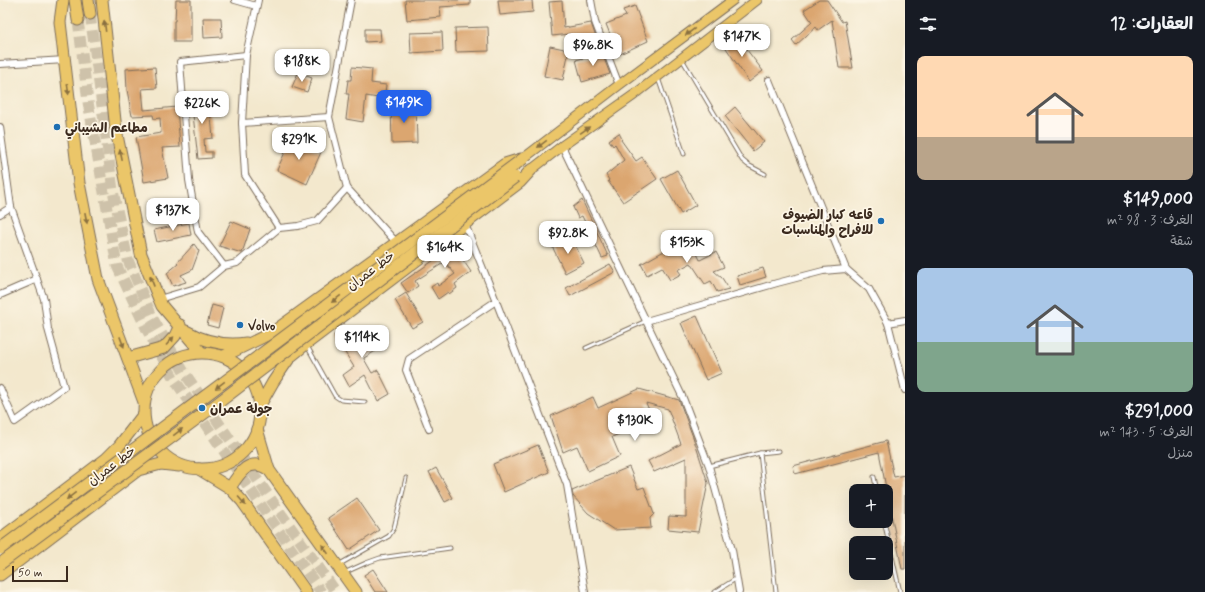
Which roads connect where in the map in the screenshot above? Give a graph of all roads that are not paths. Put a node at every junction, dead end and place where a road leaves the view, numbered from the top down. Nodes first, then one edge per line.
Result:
1 (63, 0) edge
2 (75, 0) edge
3 (88, 0) edge
4 (102, 0) edge
5 (235, 0) edge
6 (351, 0) edge
7 (591, 0) edge
8 (733, 0) edge
9 (757, 0) edge
10 (257, 3) edge
11 (90, 14) tunnel mouth
12 (78, 20) tunnel mouth
13 (246, 55) junction
14 (681, 58) junction
15 (65, 60) junction
16 (0, 64) edge
17 (657, 77) junction
18 (769, 80) dead end
19 (619, 85) junction
20 (329, 117) junction
21 (242, 123) junction
22 (0, 127) edge
23 (562, 146) junction
24 (684, 154) dead end
25 (524, 158) junction
26 (531, 170) junction
27 (765, 174) dead end
28 (347, 188) junction
29 (11, 207) junction
30 (0, 214) edge
31 (465, 224) junction
32 (279, 228) junction
33 (396, 242) junction
34 (224, 266) junction
35 (846, 269) junction
36 (36, 279) junction
37 (0, 295) edge
38 (159, 299) junction
39 (496, 301) junction
40 (905, 320) edge
41 (646, 321) junction
42 (888, 323) junction
43 (181, 327) junction
44 (273, 332) junction
45 (253, 342) junction
46 (306, 344) junction
47 (586, 348) dead end
48 (200, 352) junction
49 (224, 356) junction
50 (290, 357) junction
51 (128, 358) junction
52 (0, 388) edge
53 (905, 390) edge
54 (144, 402) junction
55 (365, 402) dead end
56 (260, 405) junction
57 (143, 415) junction
58 (257, 429) junction
59 (429, 429) dead end
60 (779, 451) dead end
61 (760, 453) junction
62 (106, 459) junction
63 (709, 466) junction
64 (184, 467) junction
65 (199, 469) junction
66 (269, 470) junction
67 (874, 477) dead end
68 (406, 478) dead end
69 (121, 483) junction
70 (876, 484) edge
71 (230, 488) junction
72 (886, 528) edge
73 (0, 539) edge
74 (450, 548) dead end
75 (0, 549) edge
76 (0, 564) edge
77 (340, 570) junction
78 (0, 575) edge
79 (737, 578) junction
80 (306, 592) edge
81 (356, 592) edge
82 (585, 592) edge
83 (715, 592) edge
84 (739, 592) edge
85 (776, 592) edge
86 (900, 592) edge

1 - 15 highway
2 - 12 highway
3 - 11 highway
38 -> 4 highway
5 - 10 street
6 - 20 street
7 - 19 street
8 -> 19 main road, خط عمران
9 - 14 main road, خط عمران
10 - 13 street
13 - 21 street
13 - 34 street
14 - 17 main road, خط عمران
14 - 27 lane
15 - 16 street
15 -> 51 highway
23 -> 17 main road, خط عمران
17 - 24 lane
18 - 35 street
19 -> 25 main road, خط عمران
20 - 21 street
20 - 28 street
21 - 32 street
22 - 29 street
23 - 26 main road, خط عمران
23 - 41 street
25 - 33 highway
25 -> 75 highway, خط عمران, bridge
26 - 31 highway
76 -> 26 highway, خط عمران, bridge
28 - 32 street
28 - 33 street
29 - 30 street
29 - 36 street
31 - 39 street
31 - 46 highway
32 - 34 street
33 - 44 highway
34 - 38 street
35 - 41 street
35 - 42 street
36 - 37 street
36 - 52 street
38 - 43 highway
39 - 59 street
39 - 82 street
40 - 42 street
41 - 47 lane
41 - 63 street
42 - 53 street
43 - 45 highway
43 - 48 highway
51 -> 43 highway
44 - 45 highway
44 - 50 highway
45 - 49 highway
46 - 50 highway
46 - 55 lane
48 - 49 highway
48 - 54 highway
49 - 56 highway
50 - 56 highway
51 - 54 highway
54 - 57 highway
56 - 58 highway
57 - 62 highway
57 - 64 highway
58 - 65 highway
58 - 66 highway
60 - 61 lane
61 - 63 lane
61 - 85 lane
62 - 69 highway
62 - 73 highway
63 - 79 street
64 - 65 highway
64 - 69 highway
65 - 71 highway
66 - 71 highway
77 -> 66 highway
67 - 70 lane
68 - 77 lane
69 - 78 highway
71 -> 80 highway
72 - 86 lane
74 - 77 lane
77 - 81 highway
79 - 83 lane
79 - 84 street

